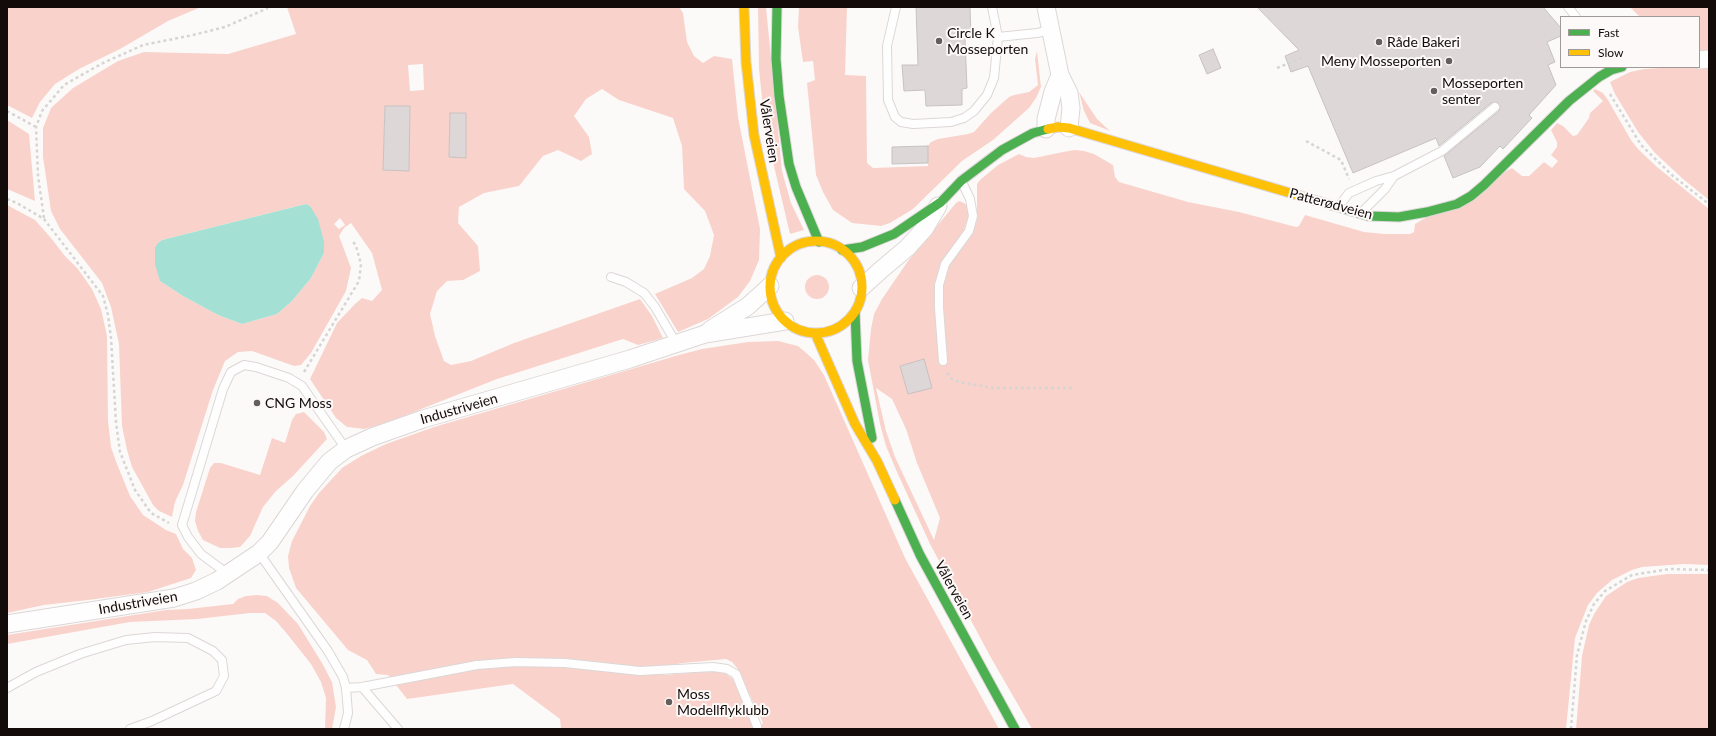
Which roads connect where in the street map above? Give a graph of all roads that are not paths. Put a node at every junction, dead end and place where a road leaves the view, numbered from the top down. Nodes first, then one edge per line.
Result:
1 (744, 7) edge
2 (777, 7) edge
3 (896, 7) edge
4 (992, 7) edge
5 (1046, 7) edge
6 (1568, 7) edge
7 (1575, 16) edge
8 (1051, 30) junction
9 (998, 37) junction
10 (1610, 68) edge
11 (1060, 75) junction
12 (1495, 107) dead end
13 (1069, 128) junction
14 (1046, 129) junction
15 (1394, 176) junction
16 (962, 181) junction
17 (941, 202) junction
18 (1338, 207) junction
19 (1360, 214) junction
20 (819, 242) junction
21 (842, 250) junction
22 (781, 258) junction
23 (611, 277) dead end
24 (770, 286) junction
25 (862, 288) junction
26 (855, 312) junction
27 (785, 322) junction
28 (815, 333) junction
29 (705, 334) junction
30 (676, 343) junction
31 (943, 361) road end
32 (346, 449) junction
33 (877, 461) junction
34 (258, 553) junction
35 (228, 574) junction
36 (7, 624) edge
37 (7, 688) edge
38 (346, 688) junction
39 (362, 688) junction
40 (757, 726) dead end
41 (130, 729) edge
42 (344, 729) edge
43 (398, 729) edge
44 (1015, 729) edge

1 - 22 main road, Vålerveien
2 - 20 main road, Vålerveien
3 - 9 lane
4 - 9 lane
5 - 8 street
6 - 7 lane
8 - 9 lane
8 - 11 street
10 - 19 main road, Patterødveien
11 - 13 street
11 - 14 street
12 - 15 lane
13 - 14 main road, Patterødveien
13 - 18 main road, Patterødveien
14 - 16 main road, Patterødveien
15 - 18 lane
15 - 19 lane
16 - 17 main road, Patterødveien
16 - 31 lane
17 - 21 main road, Patterødveien
17 - 25 street, Patterødveien
18 - 19 main road, Patterødveien
20 - 21 main road
20 - 22 main road
21 - 25 main road
22 - 24 main road
23 - 30 lane
24 - 27 main road
24 - 29 street, Industriveien
25 - 26 main road
26 - 28 main road
26 - 33 main road, Vålerveien
27 - 28 main road
27 - 29 street, Industriveien
28 - 33 main road, Vålerveien
29 - 30 street, Industriveien
30 - 32 street, Industriveien
32 - 34 street, Industriveien
32 - 35 lane
33 - 44 main road, Vålerveien
34 - 35 street, Industriveien
34 - 38 lane
35 - 36 street, Industriveien
37 - 41 lane
38 - 39 lane
38 - 42 lane
39 - 40 lane
39 - 43 lane

